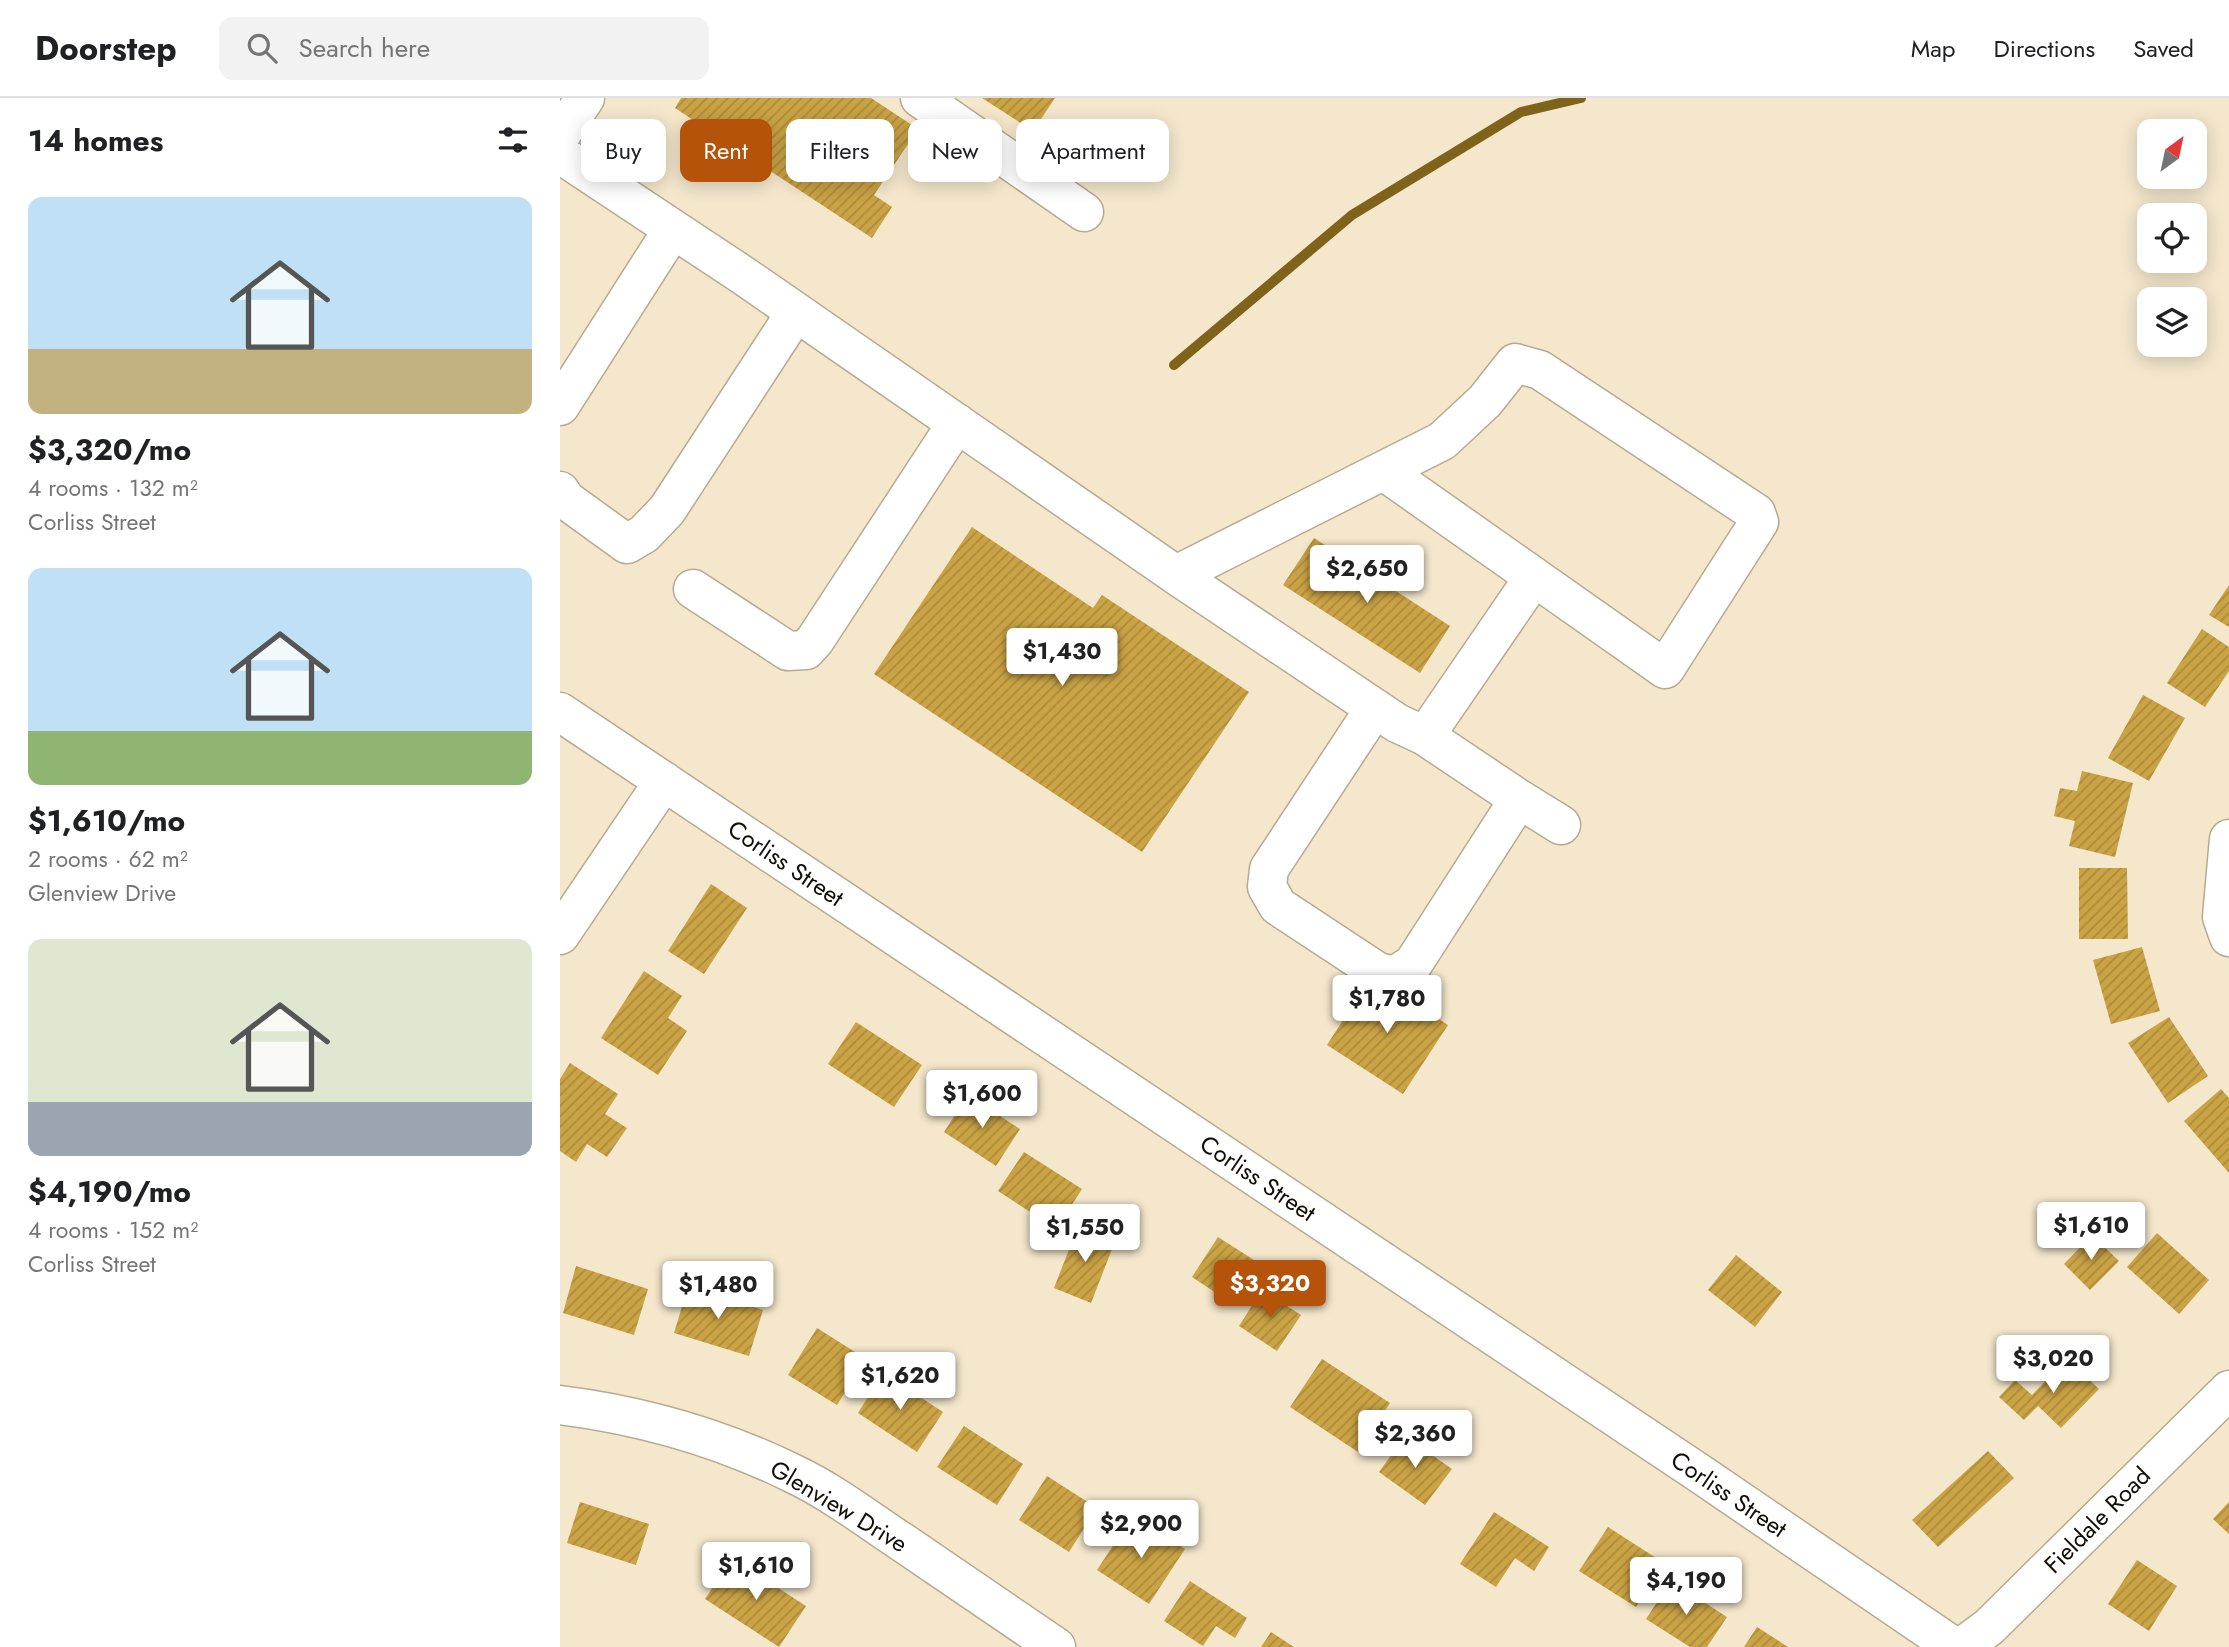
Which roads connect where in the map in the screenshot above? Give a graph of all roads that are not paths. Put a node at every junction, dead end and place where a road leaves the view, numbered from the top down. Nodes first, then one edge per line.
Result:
1 (585, 98) edge
2 (920, 98) edge
3 (560, 136) edge
4 (560, 154) edge
5 (1084, 212) dead end
6 (673, 229) junction
7 (796, 312) junction
8 (560, 407) edge
9 (957, 423) junction
10 (1385, 472) junction
11 (560, 491) edge
12 (1176, 575) junction
13 (1534, 577) junction
14 (693, 589) dead end
15 (1375, 708) junction
16 (560, 712) edge
17 (1425, 736) junction
18 (664, 781) junction
19 (1519, 799) junction
20 (1561, 825) dead end
21 (2229, 839) edge
22 (560, 935) edge
23 (2229, 937) edge
24 (2229, 1390) edge
25 (560, 1405) edge
26 (1056, 1647) edge
27 (1954, 1647) edge
28 (1962, 1647) edge

1 - 3 street
2 - 5 street
4 - 6 street
6 - 7 street
6 - 8 street
7 - 9 street
7 - 11 street
9 - 12 street
9 - 14 street
10 - 12 street
10 - 13 street
10 - 13 street
12 - 15 street
13 - 17 street
15 - 17 street
15 - 19 street
16 - 18 street, Corliss Street
17 - 19 street
18 - 22 street
18 - 27 street, Corliss Street
19 - 20 street
21 - 23 street
24 - 28 street, Fieldale Road
25 - 26 street, Glenview Drive

